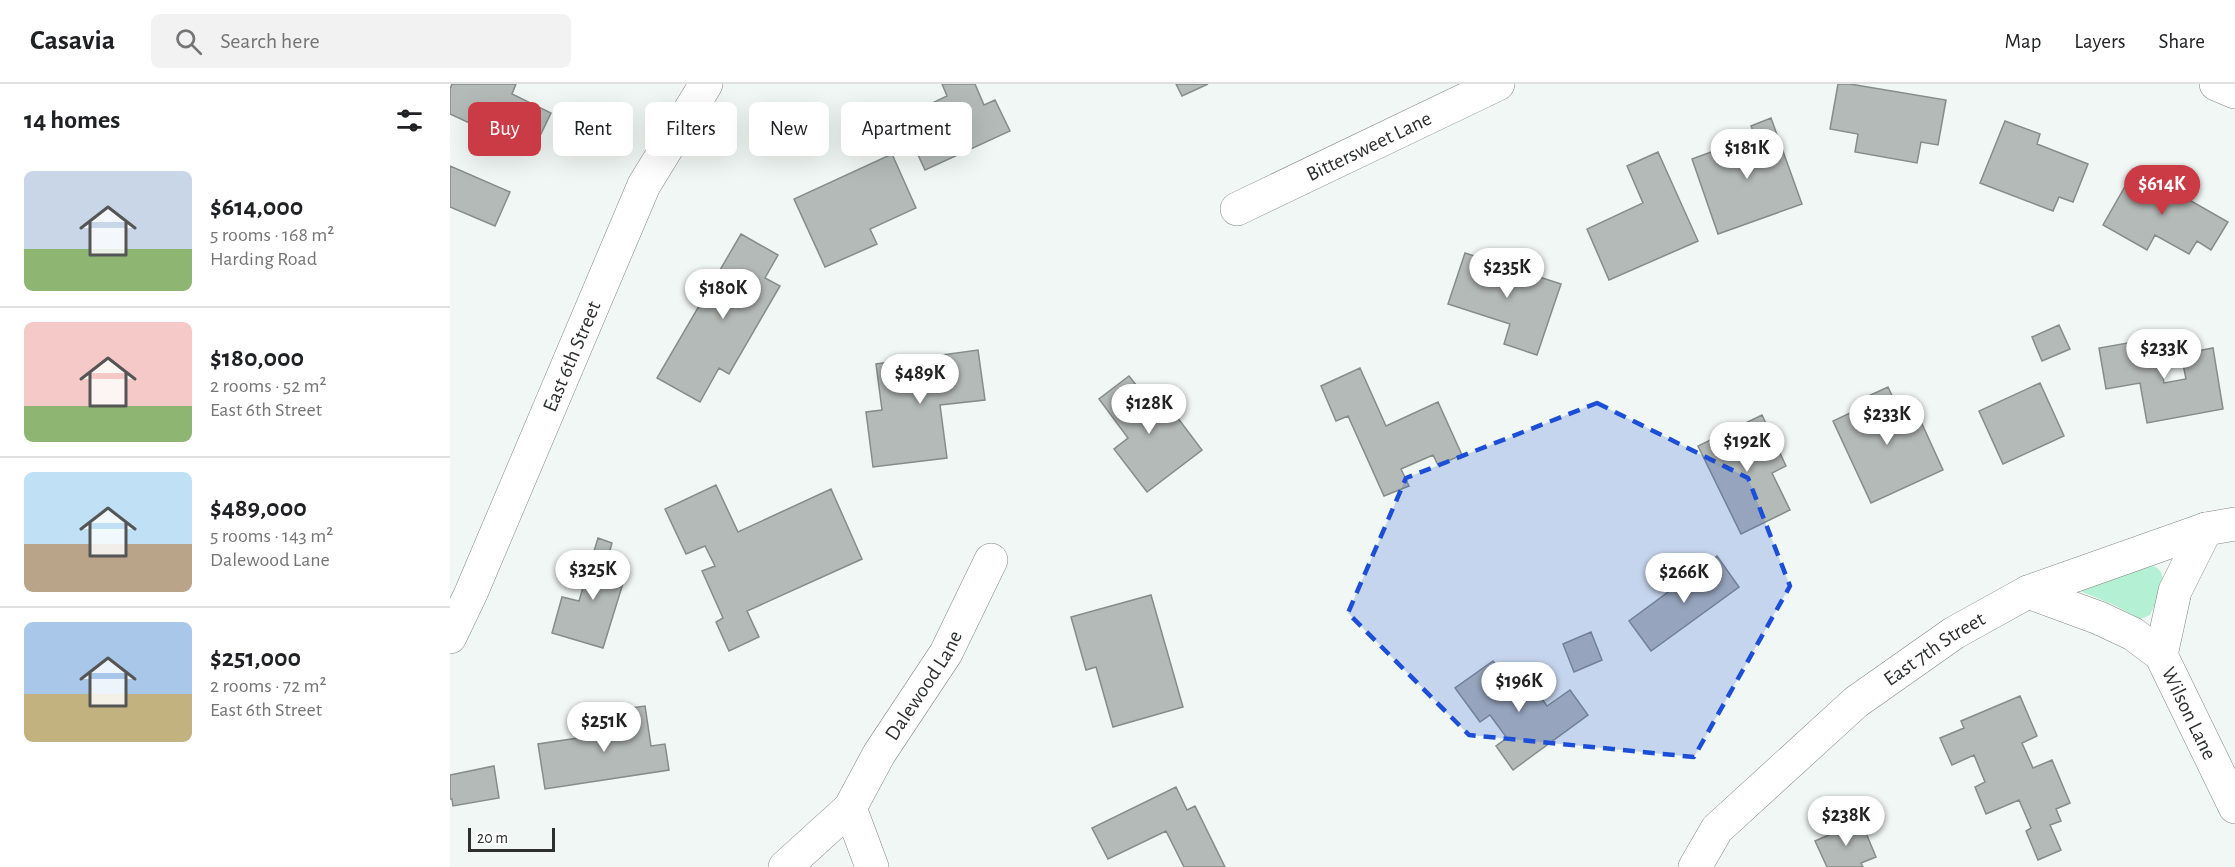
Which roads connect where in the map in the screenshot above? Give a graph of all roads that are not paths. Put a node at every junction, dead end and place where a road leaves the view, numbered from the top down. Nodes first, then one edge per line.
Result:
1 (706, 84) edge
2 (1498, 84) edge
3 (2216, 84) edge
4 (2235, 92) edge
5 (1238, 208) dead end
6 (2220, 527) edge
7 (991, 560) dead end
8 (2028, 592) junction
9 (450, 637) edge
10 (2161, 655) junction
11 (2235, 807) edge
12 (850, 808) junction
13 (785, 867) edge
14 (872, 867) edge
15 (1695, 867) edge

1 - 9 street, East 6th Street
2 - 5 street, Bittersweet Lane
3 - 4 street
6 - 8 street, East 7th Street
6 - 10 street
7 - 12 street, Dalewood Lane
8 - 10 street, Wilson Lane
8 - 15 street, East 7th Street
10 - 11 street, Wilson Lane
12 - 13 street, Dalewood Lane
12 - 14 street

